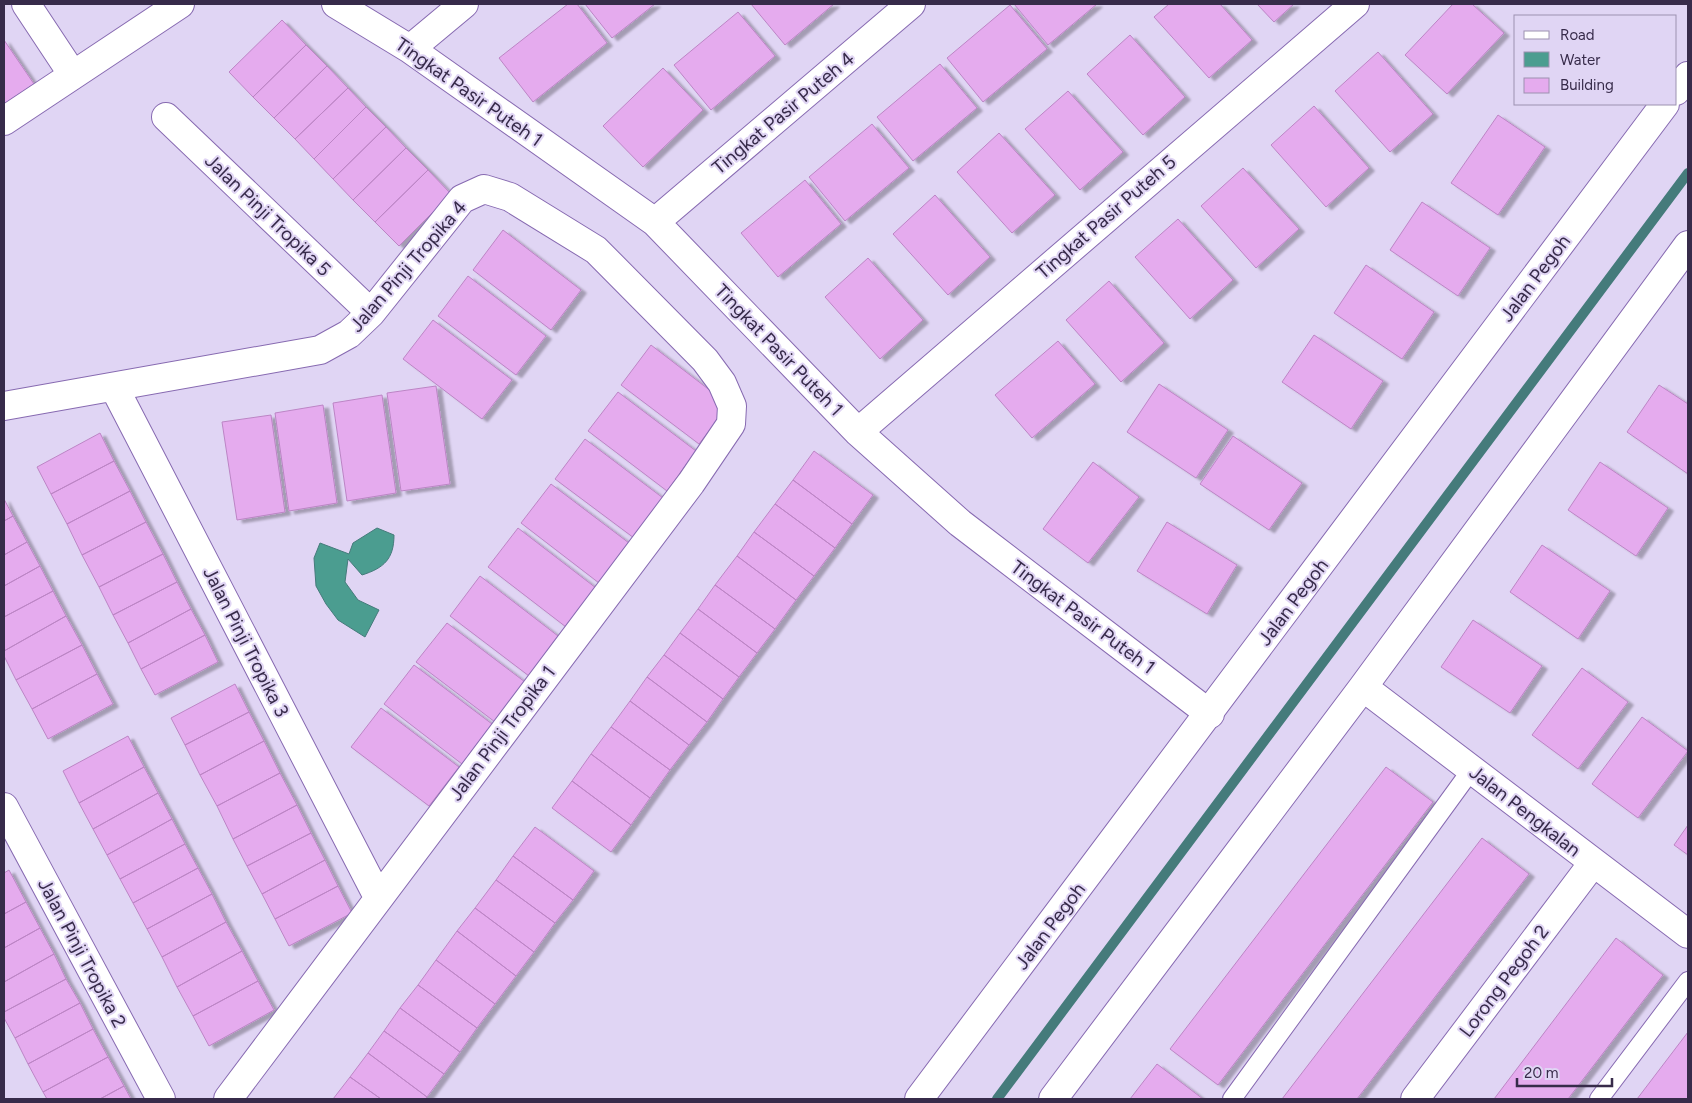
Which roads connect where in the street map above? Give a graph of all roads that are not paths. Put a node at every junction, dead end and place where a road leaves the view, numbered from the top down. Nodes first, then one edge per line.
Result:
1 (26, 4) edge
2 (180, 4) edge
3 (336, 4) edge
4 (464, 4) edge
5 (910, 4) edge
6 (1355, 4) edge
7 (410, 49) junction
8 (73, 75) junction
9 (1688, 76) edge
10 (1677, 90) edge
11 (1664, 105) edge
12 (166, 117) dead end
13 (4, 121) edge
14 (655, 222) junction
15 (1688, 245) edge
16 (371, 313) junction
17 (705, 360) joint
18 (114, 387) junction
19 (4, 406) edge
20 (858, 432) junction
21 (1363, 687) junction
22 (1210, 714) junction
23 (1472, 769) junction
24 (4, 806) edge
25 (1593, 863) junction
26 (378, 897) junction
27 (1688, 934) edge
28 (1688, 981) edge
29 (161, 1099) edge
30 (228, 1099) edge
31 (919, 1099) edge
32 (1053, 1099) edge
33 (1232, 1099) edge
34 (1415, 1099) edge
35 (1599, 1099) edge

1 - 8 street
2 - 8 street
3 - 7 street, Tingkat Pasir Puteh 1
4 - 7 street
5 - 14 street, Tingkat Pasir Puteh 4
6 - 20 street, Tingkat Pasir Puteh 5
7 - 14 street, Tingkat Pasir Puteh 1
8 - 13 street
9 - 10 street
11 - 22 street, Jalan Pegoh
12 - 16 street, Jalan Pinji Tropika 5
14 - 20 street, Tingkat Pasir Puteh 1
15 - 21 street
16 - 17 street, Jalan Pinji Tropika 4
16 - 18 street, Jalan Pinji Tropika 4
17 - 26 street, Jalan Pinji Tropika 1
18 - 19 street
18 - 26 street, Jalan Pinji Tropika 3
20 - 22 street, Tingkat Pasir Puteh 1
21 - 23 street, Jalan Pengkalan
21 - 32 street
22 - 31 street, Jalan Pegoh
23 - 25 street, Jalan Pengkalan
23 - 33 lane
24 - 29 street, Jalan Pinji Tropika 2
25 - 27 street, Jalan Pengkalan
25 - 34 street, Lorong Pegoh 2
26 - 30 street, Jalan Pinji Tropika 1
28 - 35 lane

